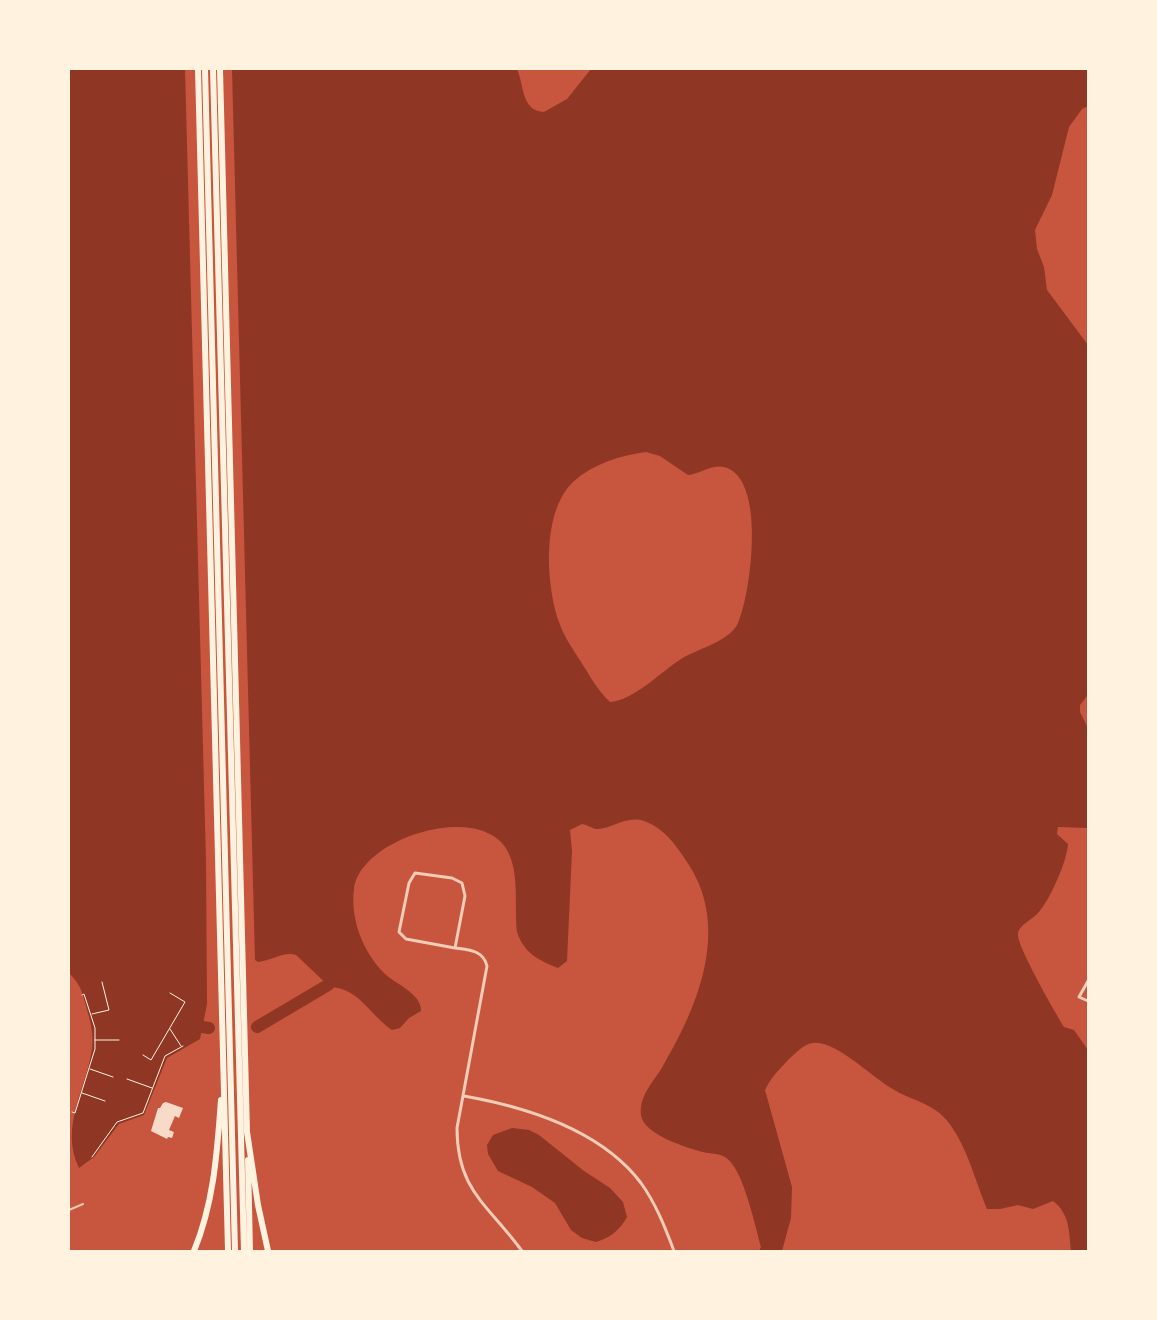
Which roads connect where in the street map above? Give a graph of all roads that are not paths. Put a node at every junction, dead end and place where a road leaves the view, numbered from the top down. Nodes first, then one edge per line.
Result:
1 (198, 69) edge
2 (205, 69) edge
3 (213, 69) edge
4 (220, 69) edge
5 (455, 948) junction
6 (1088, 981) edge
7 (1088, 1001) edge
8 (223, 1056) junction
9 (464, 1096) junction
10 (247, 1132) junction
11 (83, 1204) dead end
12 (69, 1210) edge
13 (194, 1251) edge
14 (228, 1251) edge
15 (235, 1251) edge
16 (244, 1251) edge
17 (250, 1251) edge
18 (268, 1251) edge
19 (522, 1251) edge
20 (674, 1251) edge

1 - 8 highway
2 - 15 highway
3 - 16 highway
4 - 10 highway
5 - 5 street
5 - 9 street
6 - 7 street
8 - 13 highway
8 - 14 highway
9 - 19 street
9 - 20 street
10 - 17 highway
10 - 18 highway
11 - 12 lane

